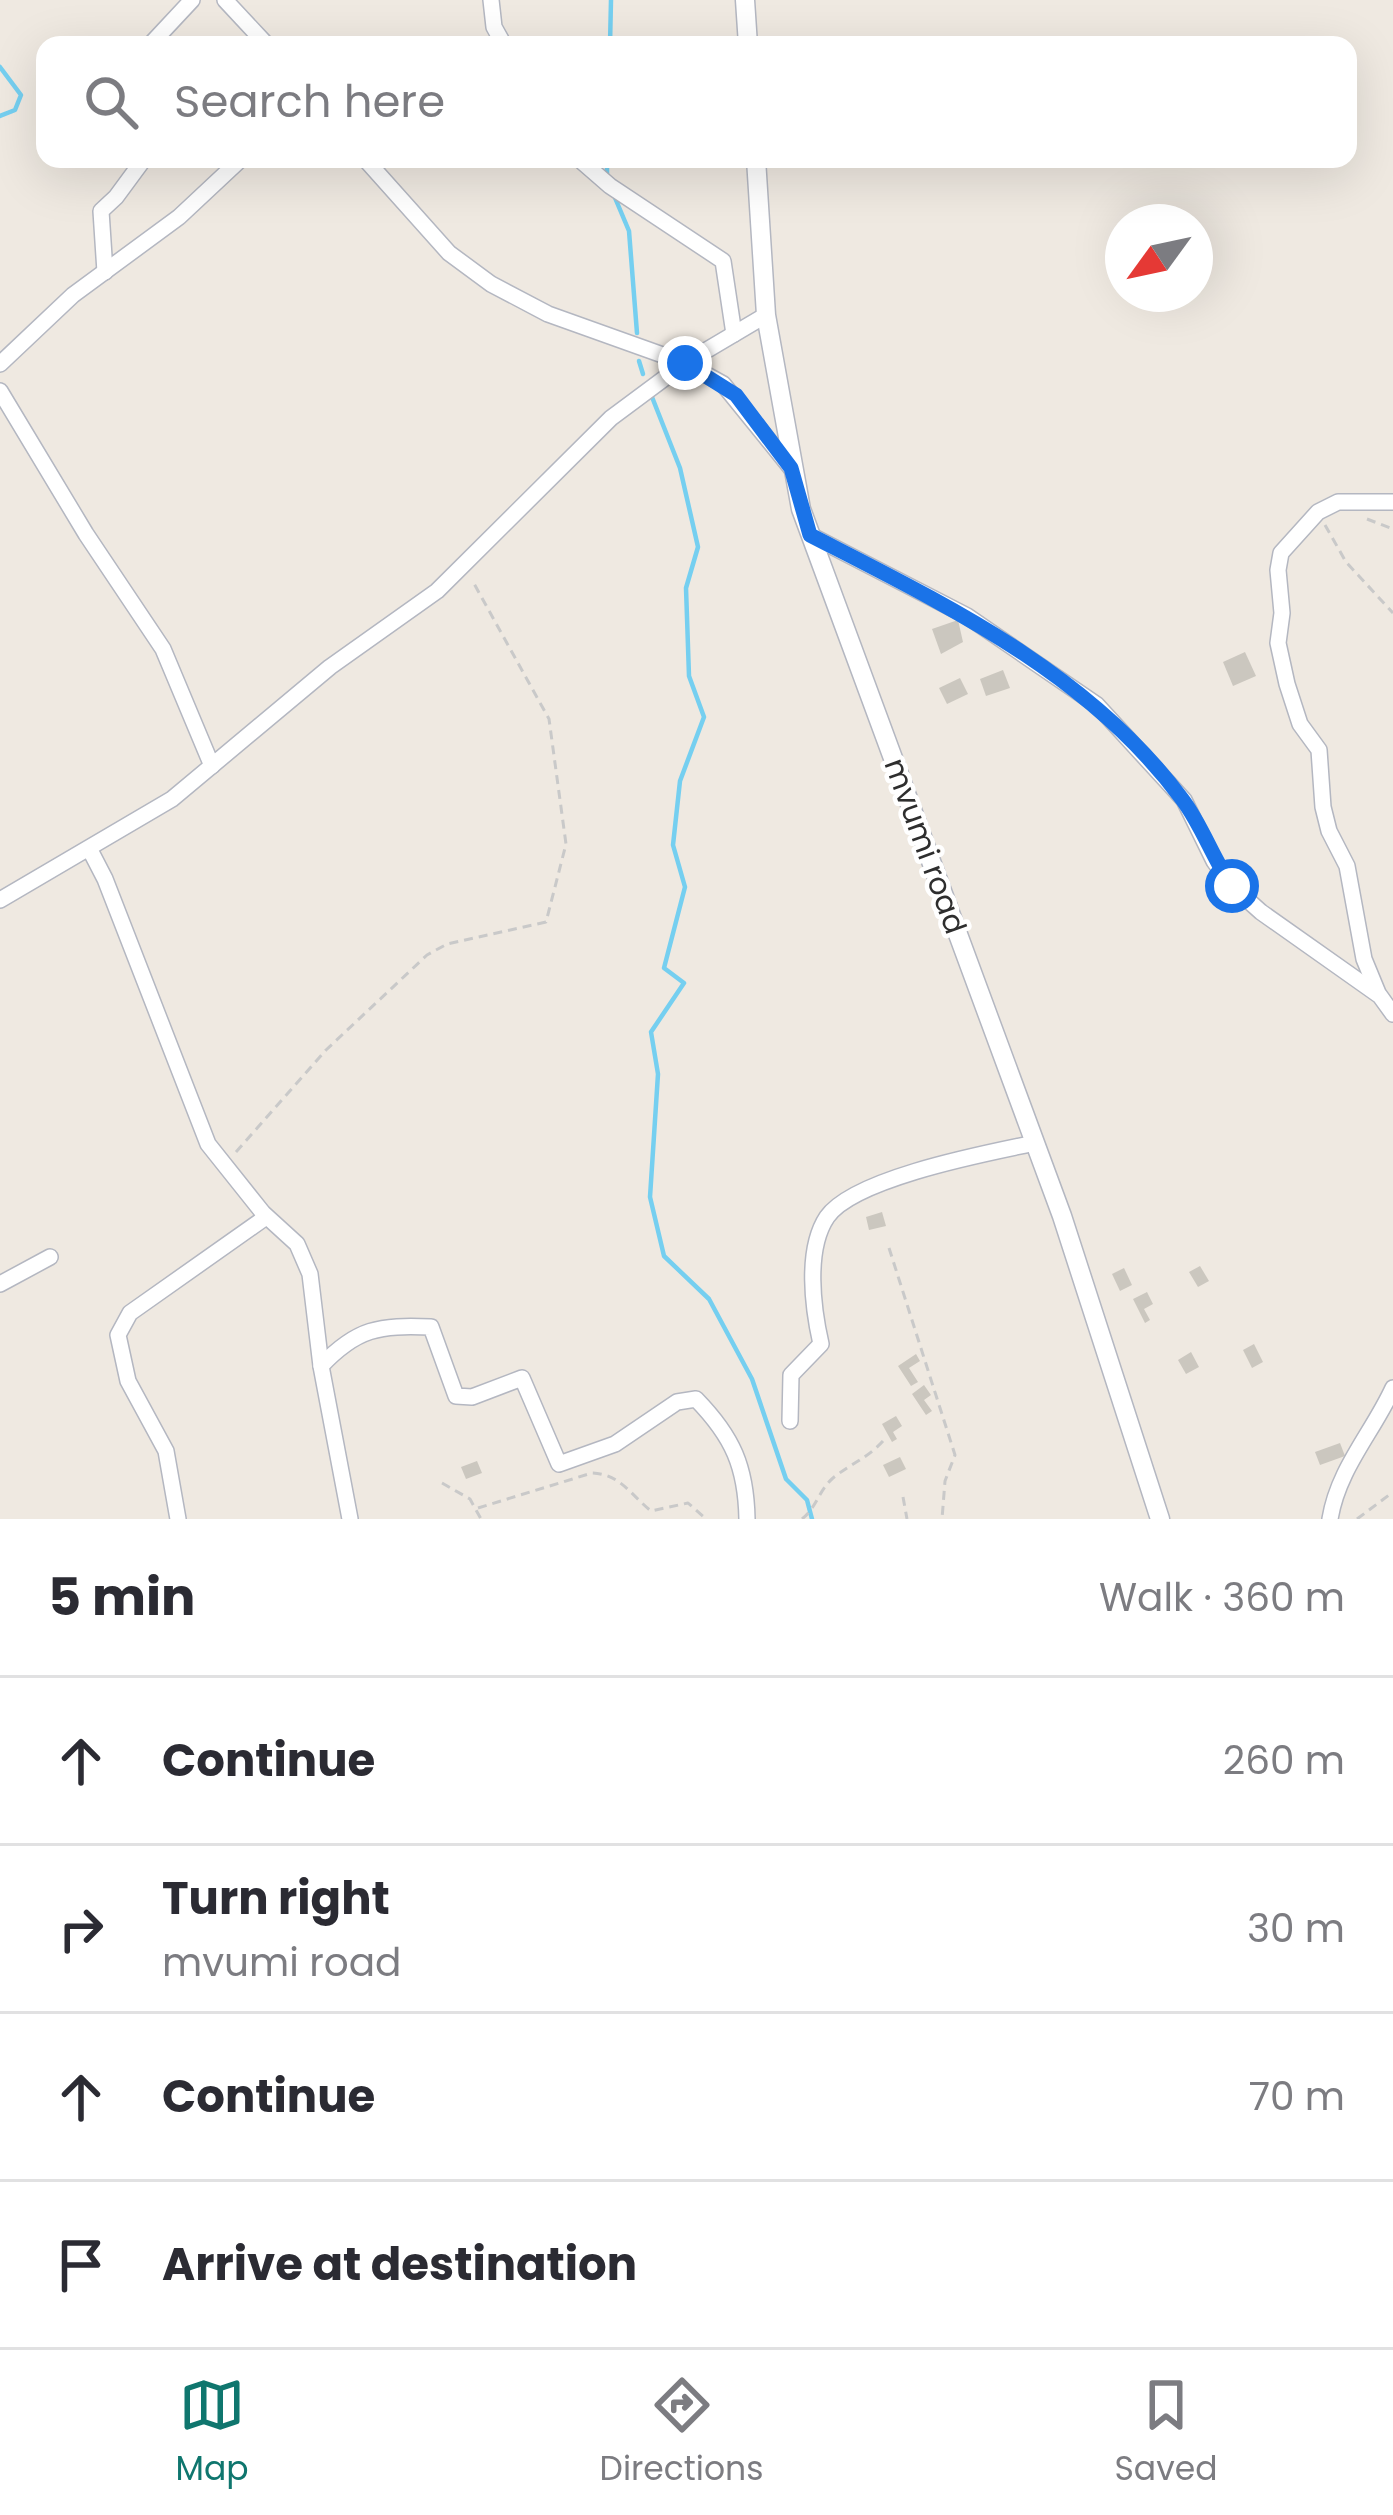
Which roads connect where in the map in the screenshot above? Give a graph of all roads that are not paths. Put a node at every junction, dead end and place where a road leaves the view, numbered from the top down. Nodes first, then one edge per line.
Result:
1 (192, 0) edge
2 (226, 0) edge
3 (491, 0) edge
4 (745, 0) edge
5 (158, 36) edge
6 (259, 36) edge
7 (499, 36) edge
8 (747, 36) edge
9 (137, 168) edge
10 (231, 168) edge
11 (373, 168) edge
12 (590, 168) edge
13 (757, 168) edge
14 (105, 272) junction
15 (766, 315) junction
16 (734, 334) junction
17 (685, 363) junction
18 (0, 364) edge
19 (0, 391) edge
20 (791, 468) junction
21 (1393, 502) edge
22 (810, 535) junction
23 (212, 766) junction
24 (90, 850) junction
25 (0, 900) edge
26 (1380, 996) junction
27 (1393, 1014) edge
28 (1035, 1143) junction
29 (266, 1216) junction
30 (50, 1257) dead end
31 (0, 1284) edge
32 (321, 1366) junction
33 (1393, 1388) edge
34 (790, 1421) dead end
35 (178, 1519) edge
36 (350, 1519) edge
37 (747, 1519) edge
38 (1160, 1519) edge
39 (1330, 1519) edge

1 - 5 street
2 - 6 street
3 - 7 street
4 - 8 street
9 - 14 street
10 - 14 street
11 - 17 street
12 - 16 street
13 - 15 street, mvumi road
14 - 18 street
15 - 16 street
15 - 20 street, mvumi road
16 - 17 street
17 - 20 street
17 - 23 street
19 - 23 street
20 - 22 street, mvumi road
21 - 26 street
22 - 26 street
22 - 28 street, mvumi road
23 - 24 street
24 - 25 street
24 - 29 street
26 - 27 street
28 - 34 street
28 - 38 street, mvumi road
29 - 32 street
29 - 35 street
30 - 31 street
32 - 36 street
32 - 37 street
33 - 39 street

